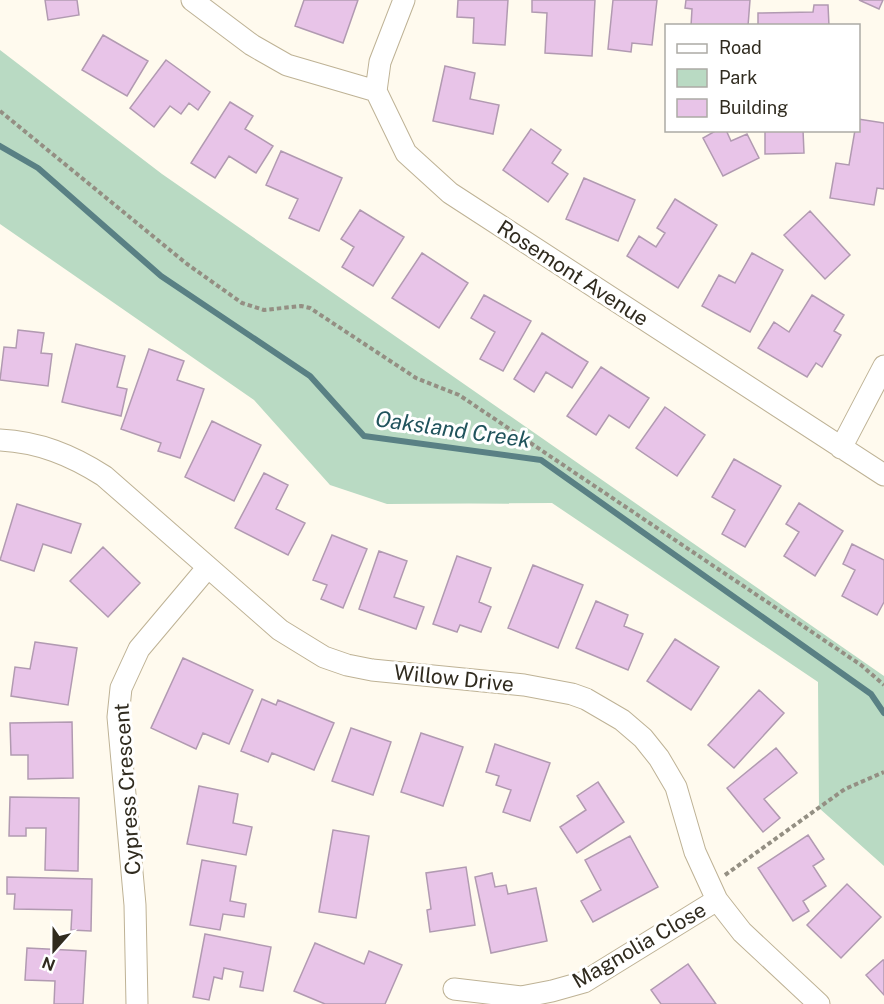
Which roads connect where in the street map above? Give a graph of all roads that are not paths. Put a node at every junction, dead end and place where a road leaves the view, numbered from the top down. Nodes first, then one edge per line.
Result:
1 (192, 0) edge
2 (404, 0) edge
3 (376, 91) junction
4 (884, 366) edge
5 (0, 440) edge
6 (841, 448) junction
7 (884, 475) edge
8 (208, 567) junction
9 (714, 893) junction
10 (454, 989) dead end
11 (137, 1004) edge
12 (819, 1004) edge

1 - 3 street
2 - 3 street
3 - 6 street, Rosemont Avenue
4 - 6 street
5 - 8 street, Willow Drive
6 - 7 street, Rosemont Avenue
8 - 9 street, Willow Drive
8 - 11 street, Cypress Crescent
9 - 10 street, Magnolia Close
9 - 12 street, Willow Drive

